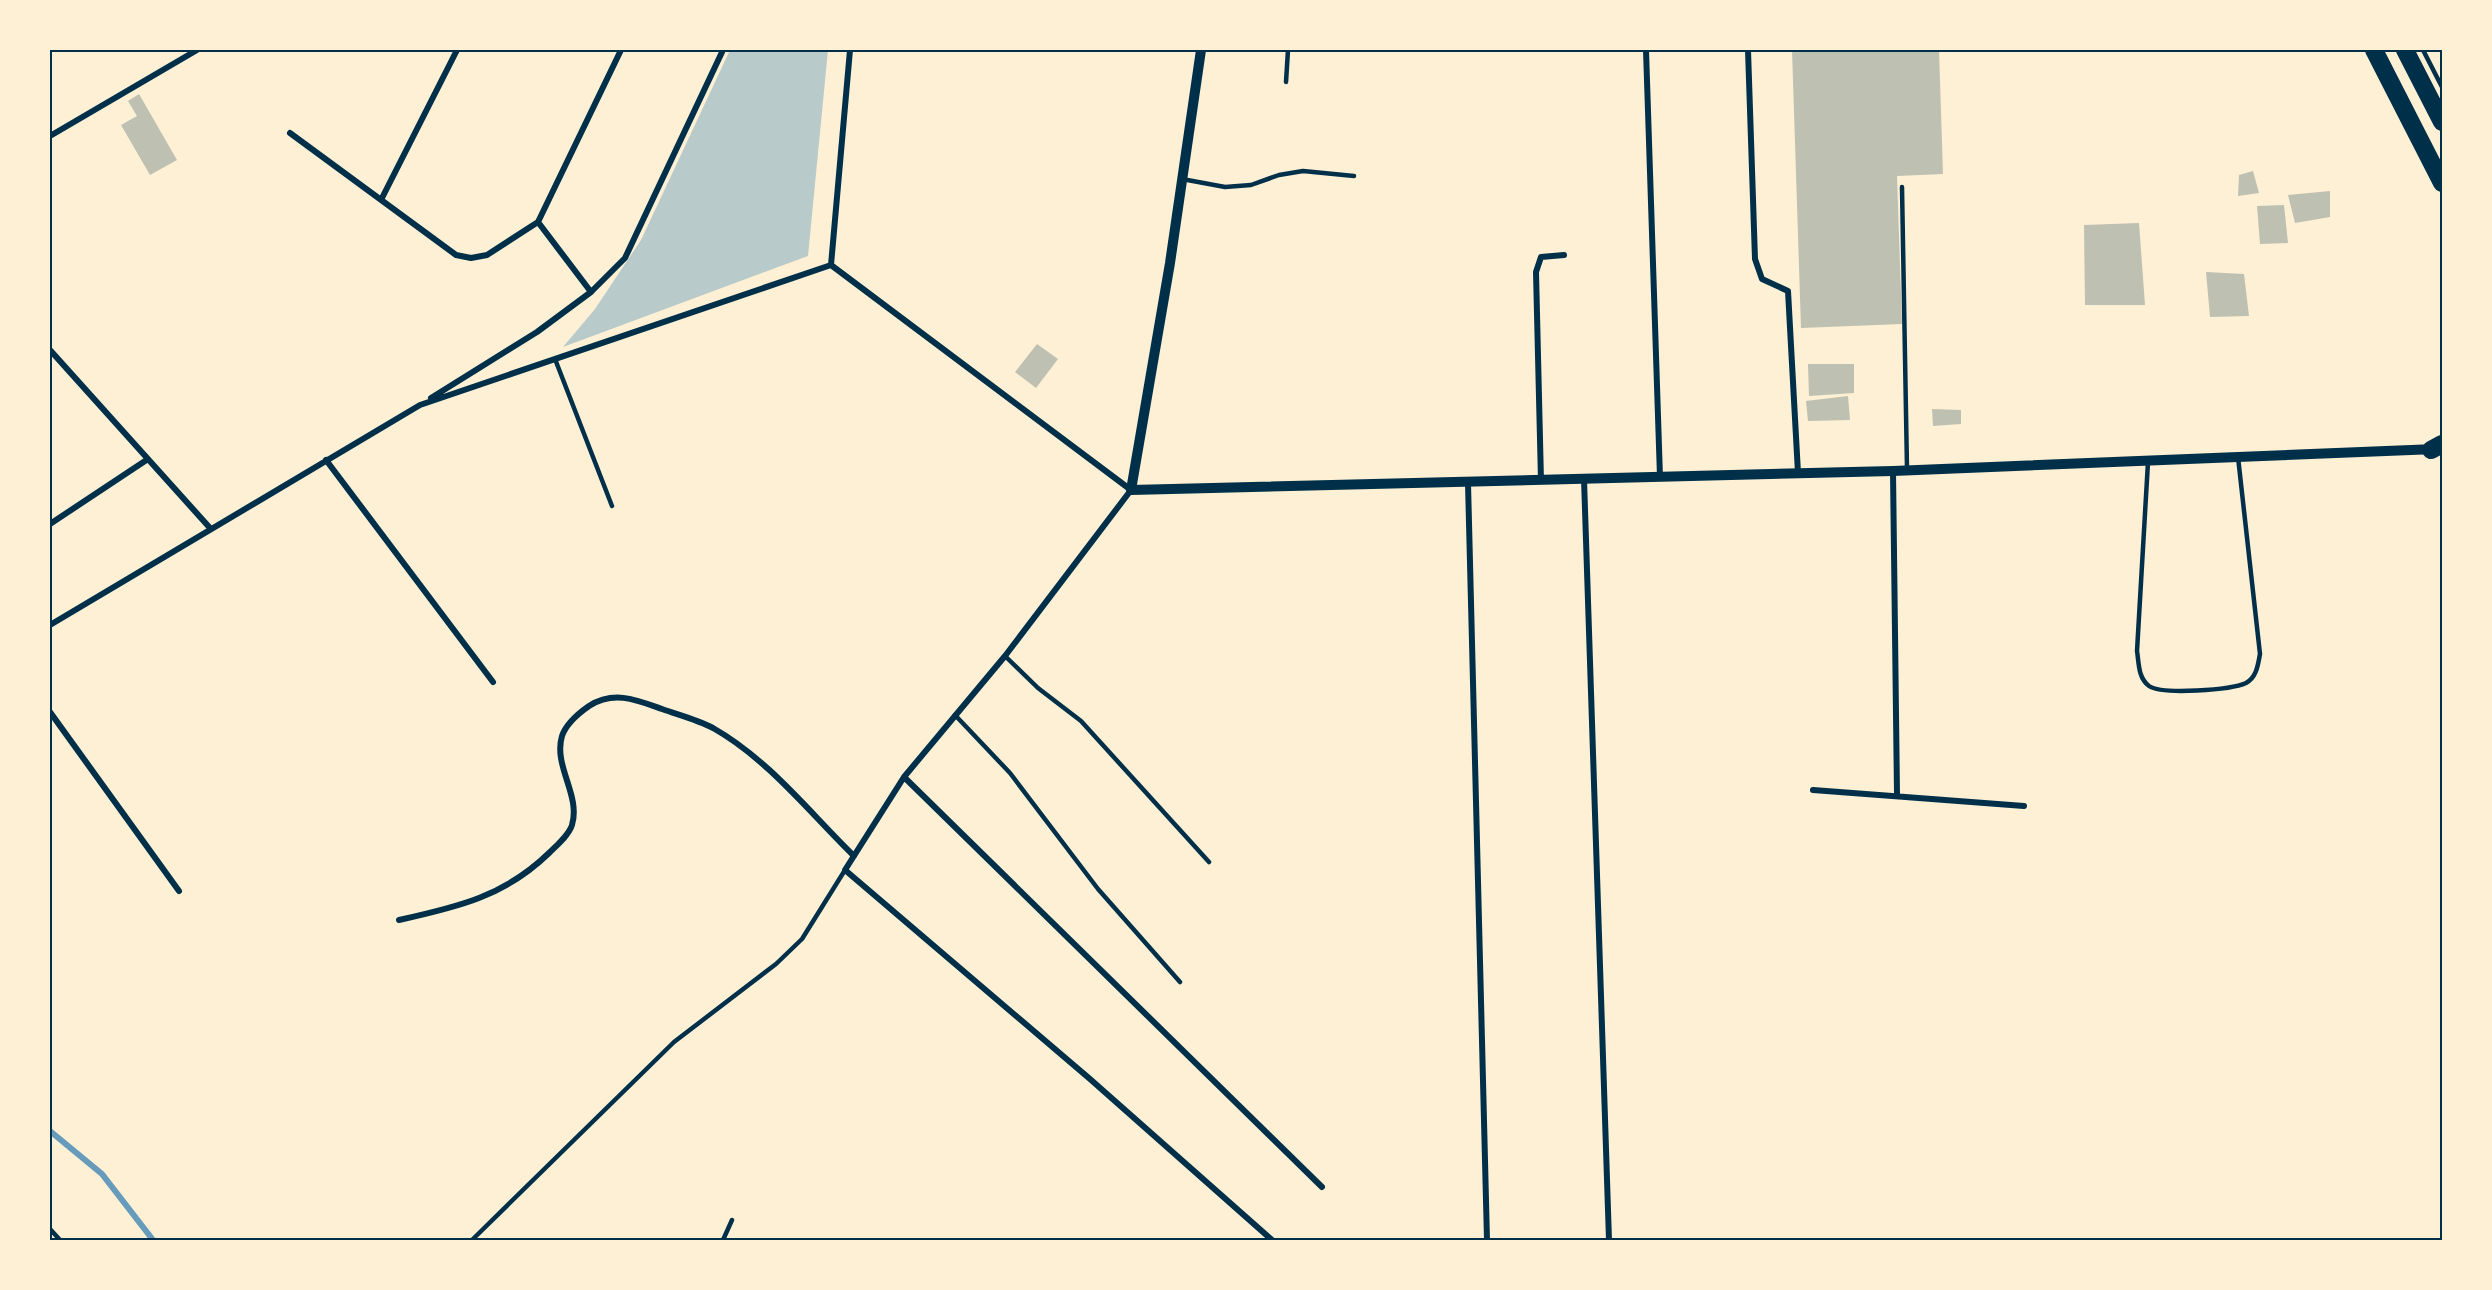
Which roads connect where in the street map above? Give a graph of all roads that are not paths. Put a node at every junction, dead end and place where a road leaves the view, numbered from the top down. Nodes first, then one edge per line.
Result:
1 (197, 50) edge
2 (458, 50) edge
3 (621, 50) edge
4 (721, 50) edge
5 (850, 50) edge
6 (1201, 50) edge
7 (1288, 50) edge
8 (1646, 50) edge
9 (1748, 50) edge
10 (2374, 50) edge
11 (2405, 50) edge
12 (2423, 50) edge
13 (1286, 82) dead end
14 (2442, 87) edge
15 (2442, 122) edge
16 (290, 132) dead end
17 (50, 136) edge
18 (1354, 176) dead end
19 (1182, 179) junction
20 (2442, 183) edge
21 (1902, 187) dead end
22 (382, 198) junction
23 (538, 222) junction
24 (1564, 255) dead end
25 (831, 266) junction
26 (591, 292) junction
27 (50, 350) edge
28 (555, 359) junction
29 (420, 405) junction
30 (2439, 448) edge
31 (2238, 457) junction
32 (148, 459) junction
33 (326, 460) junction
34 (2148, 460) junction
35 (1906, 470) junction
36 (1893, 471) junction
37 (1798, 472) junction
38 (1660, 477) junction
39 (1584, 479) junction
40 (1541, 481) junction
41 (1468, 483) junction
42 (1131, 490) junction
43 (612, 506) dead end
44 (50, 524) edge
45 (210, 528) junction
46 (50, 625) edge
47 (1005, 656) junction
48 (493, 682) dead end
49 (50, 712) edge
50 (955, 715) junction
51 (904, 777) junction
52 (1813, 790) dead end
53 (1897, 794) junction
54 (2024, 806) dead end
55 (854, 855) junction
56 (1209, 862) dead end
57 (844, 870) junction
58 (179, 891) dead end
59 (399, 920) dead end
60 (1180, 982) dead end
61 (1322, 1187) dead end
62 (732, 1220) dead end
63 (50, 1229) edge
64 (60, 1240) edge
65 (472, 1240) edge
66 (723, 1240) edge
67 (1272, 1240) edge
68 (1487, 1240) edge
69 (1609, 1240) edge

1 - 17 street
2 - 22 street
3 - 23 street
4 - 26 street
5 - 25 street
6 - 19 street
7 - 13 lane
8 - 38 street
9 - 37 street
10 - 20 highway
11 - 15 highway
12 - 14 lane
16 - 22 street
18 - 19 lane
19 - 42 street
21 - 35 lane
22 - 23 street
23 - 26 street
24 - 40 street
25 - 28 street
25 - 42 street
26 - 29 street
27 - 32 street
28 - 29 street
28 - 43 lane
29 - 33 street
30 - 31 street
31 - 34 street
31 - 34 lane
32 - 44 street
32 - 45 street
33 - 45 street
33 - 48 street
34 - 35 street
35 - 36 street
36 - 37 street
36 - 53 street
37 - 38 street
38 - 39 street
39 - 40 street
39 - 69 street
40 - 41 street
41 - 42 street
41 - 68 street
42 - 47 street
45 - 46 street
47 - 50 street
47 - 56 lane
49 - 58 street
50 - 51 street
50 - 60 lane
51 - 55 street
51 - 61 street
52 - 53 street
53 - 54 street
55 - 57 street
55 - 59 street
57 - 65 lane
57 - 67 street
62 - 66 lane
63 - 64 lane

